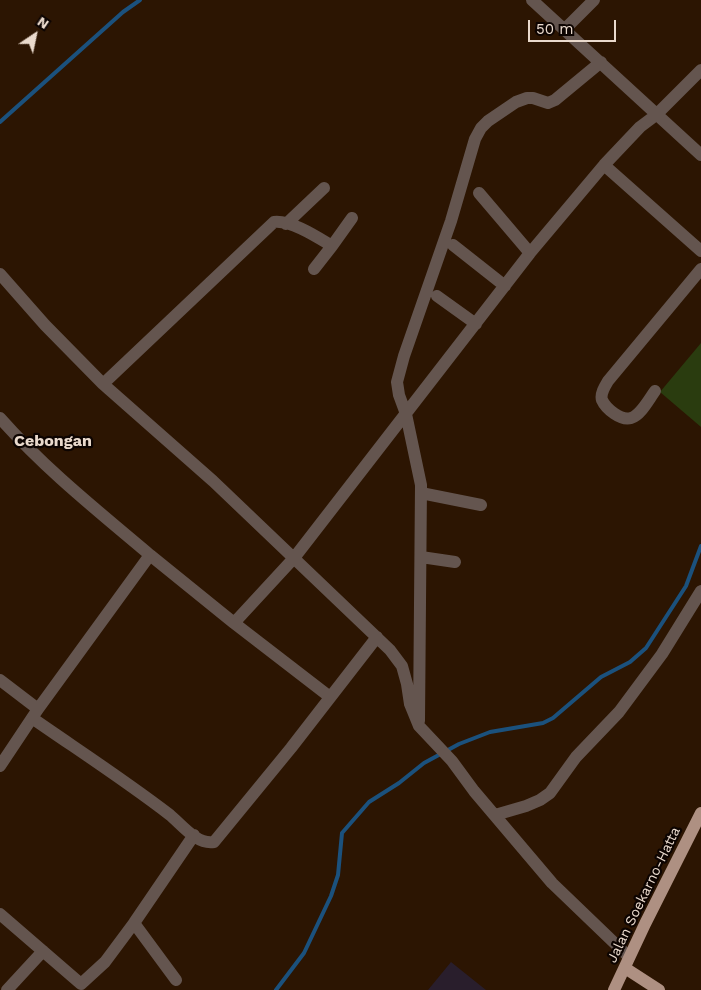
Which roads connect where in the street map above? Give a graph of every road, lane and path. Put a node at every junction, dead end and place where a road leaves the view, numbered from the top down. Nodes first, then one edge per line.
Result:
1 (532, 0) edge
2 (594, 0) edge
3 (565, 29) junction
4 (601, 62) junction
5 (701, 70) edge
6 (656, 115) junction
7 (701, 155) edge
8 (604, 165) junction
9 (324, 188) dead end
10 (478, 193) dead end
11 (352, 218) dead end
12 (286, 224) junction
13 (453, 245) dead end
14 (332, 246) junction
15 (701, 252) edge
16 (530, 253) junction
17 (314, 269) dead end
18 (701, 269) edge
19 (0, 274) edge
20 (505, 286) junction
21 (437, 296) dead end
22 (476, 324) junction
23 (103, 384) junction
24 (655, 391) dead end
25 (406, 414) junction
26 (0, 418) edge
27 (421, 493) junction
28 (480, 505) dead end
29 (150, 554) junction
30 (421, 557) junction
31 (294, 558) junction
32 (455, 562) dead end
33 (701, 591) edge
34 (234, 623) junction
35 (377, 637) junction
36 (0, 680) edge
37 (330, 697) junction
38 (35, 714) junction
39 (420, 726) junction
40 (0, 766) edge
41 (701, 813) edge
42 (495, 815) junction
43 (697, 830) edge
44 (194, 835) junction
45 (0, 914) edge
46 (134, 923) junction
47 (43, 951) junction
48 (627, 962) junction
49 (176, 980) dead end
50 (85, 987) edge
51 (7, 990) edge
52 (614, 990) edge
53 (658, 990) edge

1 - 3 street
2 - 3 street
3 - 4 street
4 - 6 street
4 - 25 street
5 - 6 street
6 - 7 street
6 - 8 street
8 - 15 street
8 - 16 street
9 - 12 street
10 - 16 street
11 - 14 street
12 - 14 street
12 - 23 street
13 - 20 street
14 - 17 street
16 - 20 street
18 - 24 street
19 - 23 street
20 - 22 street
21 - 22 street
22 - 25 street
23 - 31 street
25 - 27 street
25 - 31 street
26 - 29 street
27 - 28 street
27 - 30 street
29 - 34 street
29 - 38 street
30 - 32 street
30 - 39 street
31 - 34 street
31 - 35 street
33 - 42 street
34 - 37 street
35 - 37 street
35 - 39 street
36 - 38 street
37 - 44 street
38 - 40 street
38 - 44 street
39 - 42 street
41 - 43 main road, Jalan Soekarno-Hatta
42 - 48 street
43 - 48 main road, Jalan Soekarno-Hatta
44 - 46 street
45 - 47 street
46 - 49 street
46 - 50 street
47 - 50 street
47 - 51 street
48 - 52 main road, Jalan Soekarno-Hatta
48 - 53 main road

